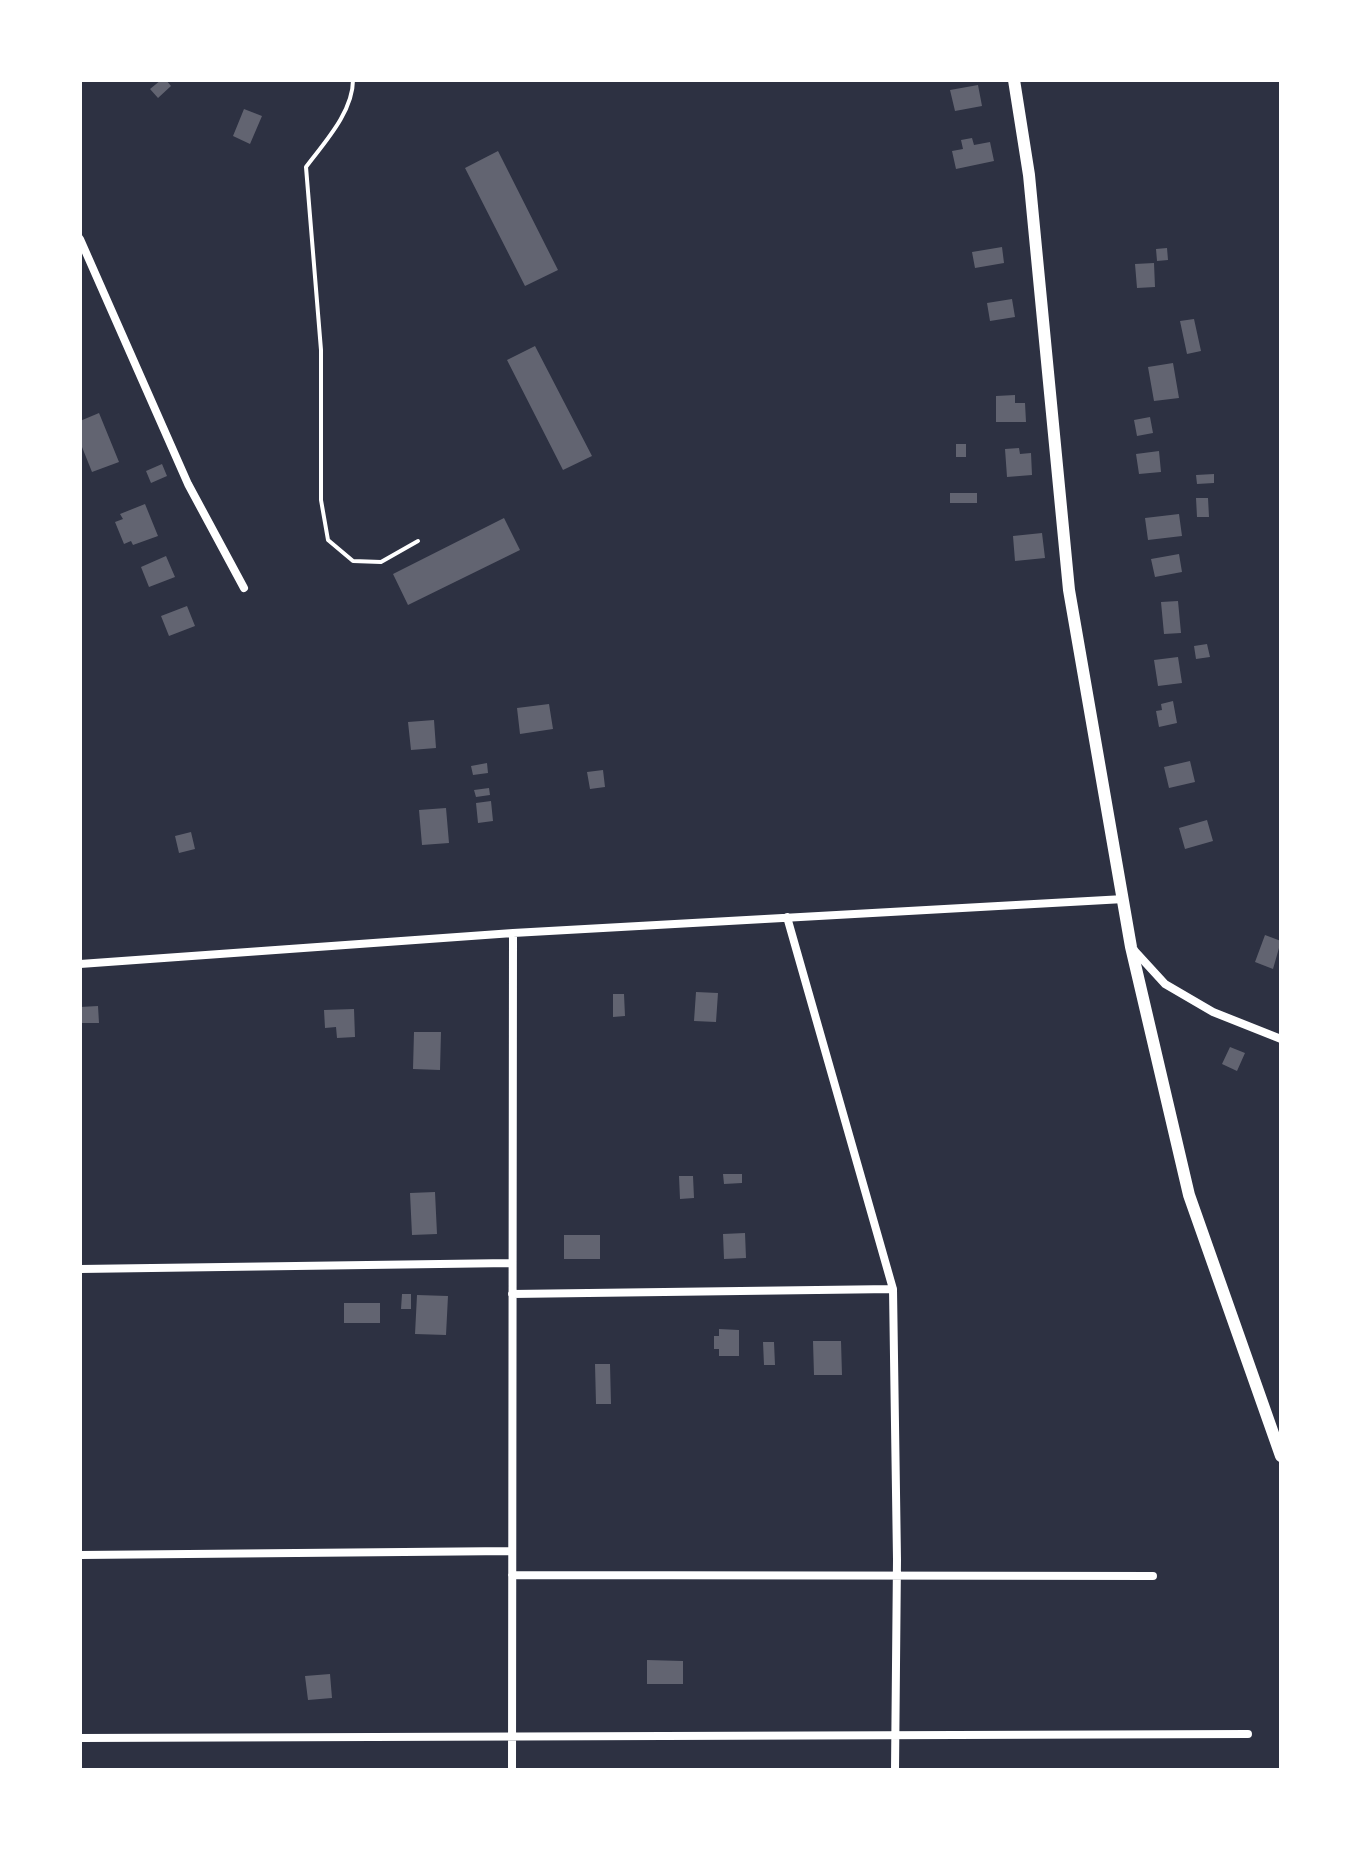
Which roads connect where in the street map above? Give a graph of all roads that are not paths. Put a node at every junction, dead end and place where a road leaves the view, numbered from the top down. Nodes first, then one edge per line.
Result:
1 (353, 80) edge
2 (1014, 80) edge
3 (80, 239) edge
4 (418, 541) dead end
5 (244, 588) dead end
6 (1124, 899) junction
7 (787, 917) junction
8 (513, 933) junction
9 (1131, 947) junction
10 (80, 964) edge
11 (1281, 1039) edge
12 (511, 1263) junction
13 (80, 1269) edge
14 (893, 1289) junction
15 (512, 1294) junction
16 (1281, 1456) edge
17 (512, 1551) junction
18 (80, 1555) edge
19 (512, 1575) junction
20 (897, 1576) junction
21 (1153, 1576) dead end
22 (1248, 1734) dead end
23 (895, 1735) junction
24 (512, 1737) junction
25 (80, 1738) edge
26 (512, 1770) edge
27 (895, 1770) edge

1 - 4 lane
2 - 6 main road
3 - 5 street
6 - 7 street
6 - 9 main road
7 - 8 street
7 - 14 street
8 - 10 street
8 - 12 street
9 - 11 street
9 - 16 main road
12 - 13 street
12 - 15 street
14 - 15 street
14 - 20 street
15 - 17 street
17 - 18 street
17 - 19 street
19 - 20 street
19 - 24 street
20 - 21 street
20 - 23 street
22 - 23 street
23 - 24 street
23 - 27 street
24 - 25 street
24 - 26 street

